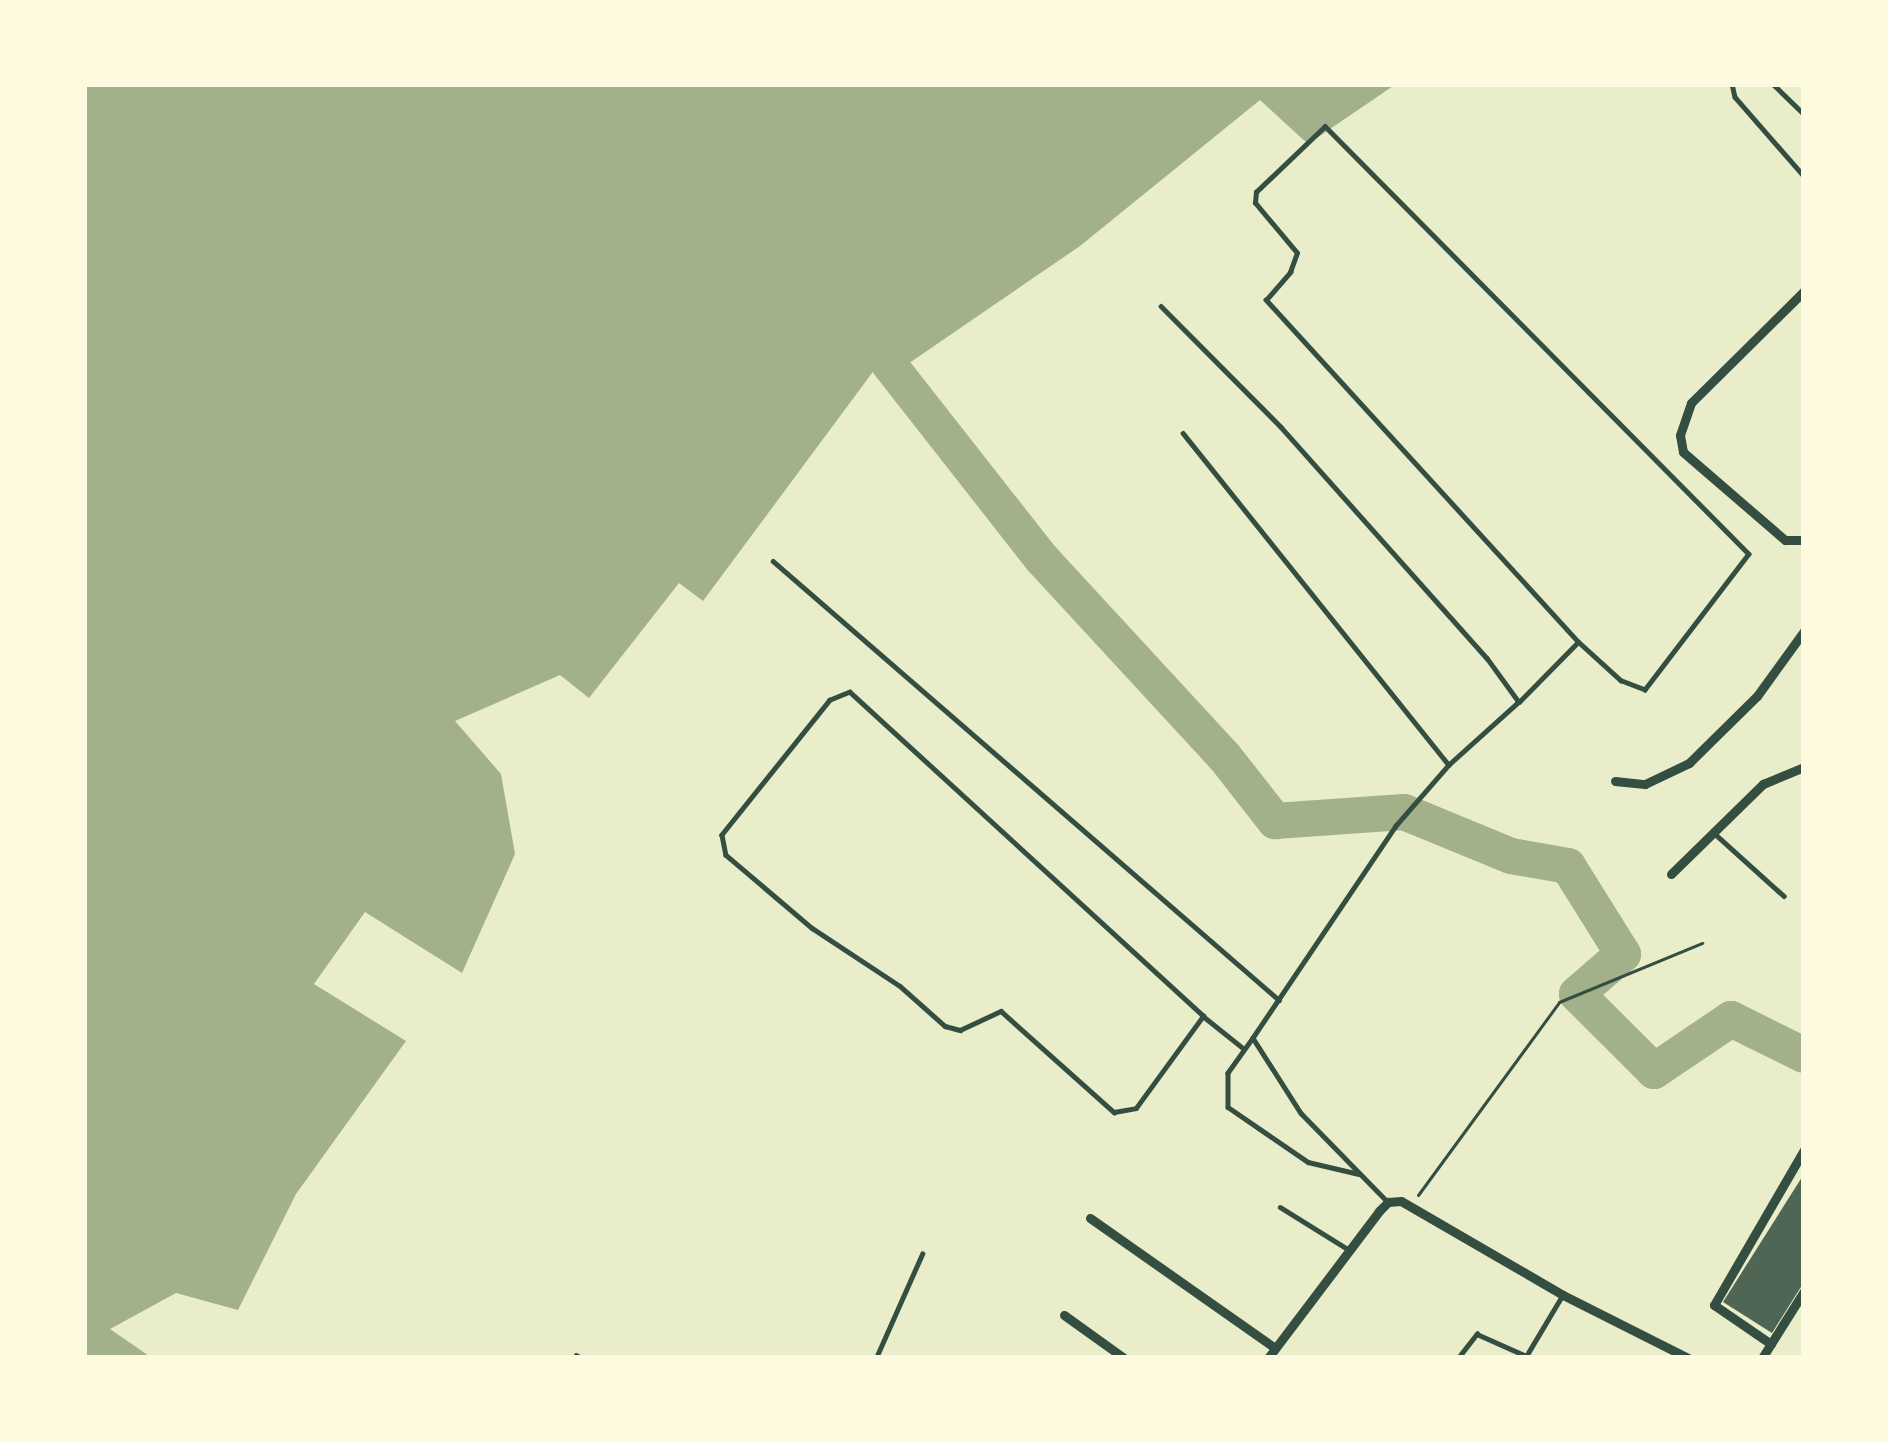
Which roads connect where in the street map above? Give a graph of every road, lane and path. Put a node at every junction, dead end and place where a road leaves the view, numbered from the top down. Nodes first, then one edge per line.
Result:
1 (1732, 84) edge
2 (1773, 84) edge
3 (1804, 115) edge
4 (1804, 176) edge
5 (1804, 291) edge
6 (1161, 306) dead end
7 (1183, 433) dead end
8 (1804, 540) edge
9 (772, 561) dead end
10 (1804, 631) edge
11 (1578, 641) junction
12 (1519, 702) junction
13 (1449, 765) junction
14 (1804, 767) edge
15 (1615, 781) dead end
16 (1714, 833) junction
17 (1671, 874) dead end
18 (1784, 896) dead end
19 (1702, 943) dead end
20 (1279, 1000) junction
21 (1203, 1016) junction
22 (1253, 1038) junction
23 (1243, 1048) junction
24 (1804, 1150) edge
25 (1361, 1174) junction
26 (1388, 1202) junction
27 (1410, 1206) junction
28 (1280, 1207) dead end
29 (1090, 1218) dead end
30 (1350, 1250) junction
31 (922, 1254) dead end
32 (1804, 1292) edge
33 (1563, 1295) junction
34 (1064, 1315) dead end
35 (1771, 1344) junction
36 (1272, 1353) edge
37 (1527, 1357) edge
38 (876, 1358) edge
39 (1124, 1358) edge
40 (1457, 1358) edge
41 (1688, 1358) edge
42 (1762, 1358) edge

1 - 4 lane
2 - 3 lane
5 - 8 street
6 - 12 lane
7 - 13 lane
9 - 20 lane
10 - 15 street
11 - 11 lane
11 - 12 lane
12 - 13 lane
13 - 20 lane
14 - 16 street
16 - 17 street
16 - 18 lane
19 - 27 path
20 - 22 lane
21 - 21 lane
21 - 23 lane
22 - 23 lane
22 - 25 lane
23 - 25 lane
24 - 35 street
25 - 26 lane
26 - 27 street
26 - 30 street
27 - 33 street
28 - 30 lane
29 - 36 street
30 - 36 street
31 - 38 lane
32 - 35 street
33 - 37 lane
33 - 41 street
34 - 39 street
35 - 42 street
37 - 40 lane

